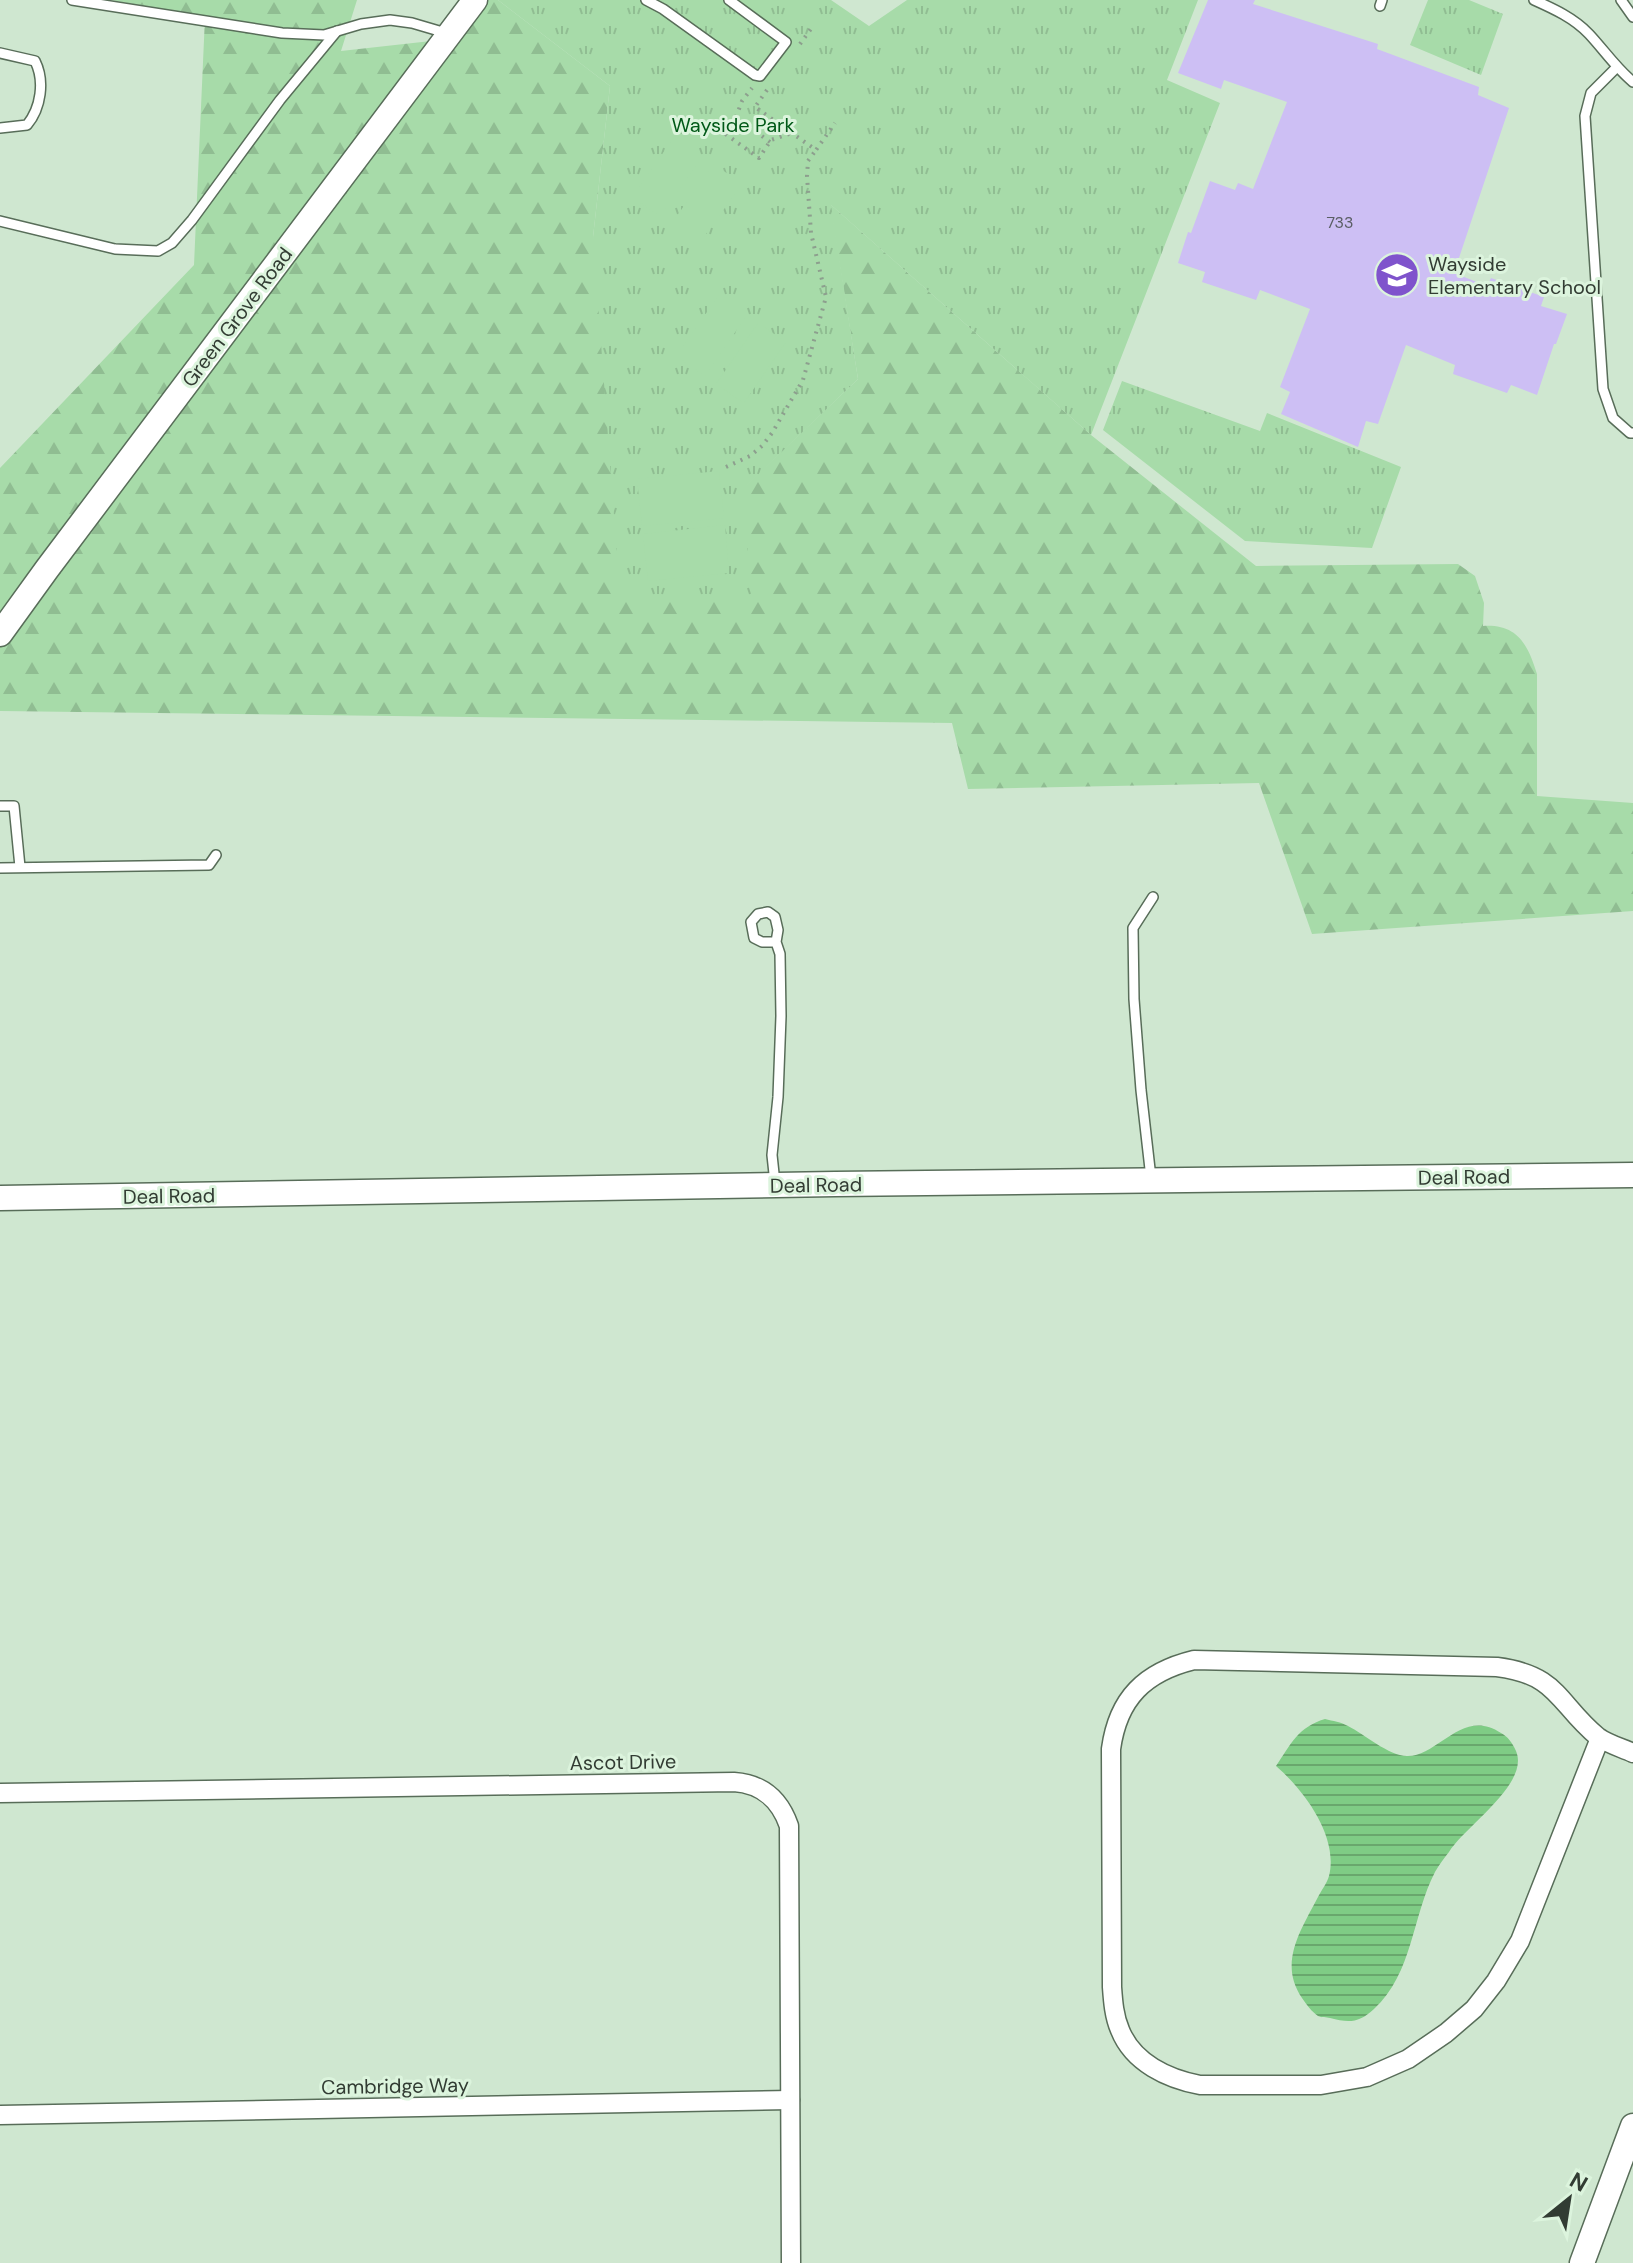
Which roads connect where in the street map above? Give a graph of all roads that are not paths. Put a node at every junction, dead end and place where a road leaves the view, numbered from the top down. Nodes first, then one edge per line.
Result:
1 (72, 0) edge
2 (475, 0) edge
3 (646, 0) edge
4 (729, 0) edge
5 (1534, 0) edge
6 (1621, 0) edge
7 (1633, 17) edge
8 (337, 31) junction
9 (449, 34) junction
10 (0, 53) edge
11 (1616, 68) junction
12 (1633, 82) edge
13 (0, 128) edge
14 (0, 221) edge
15 (1633, 433) edge
16 (0, 634) edge
17 (0, 806) edge
18 (216, 855) dead end
19 (20, 867) junction
20 (0, 868) edge
21 (1153, 897) dead end
22 (776, 942) dead end
23 (1633, 1175) edge
24 (1152, 1182) junction
25 (776, 1186) junction
26 (0, 1198) edge
27 (1600, 1738) junction
28 (1633, 1753) edge
29 (0, 1793) edge
30 (790, 2100) junction
31 (0, 2115) edge
32 (1633, 2126) edge
33 (791, 2263) edge
34 (1582, 2263) edge

1 - 8 lane
2 - 9 street, Green Grove Road
3 - 4 lane
5 - 11 lane
6 - 7 lane
8 - 9 lane
8 - 14 lane
9 - 16 street, Green Grove Road
10 - 13 lane
11 - 12 lane
11 - 15 lane
17 - 19 lane
18 - 19 lane
19 - 20 lane
21 - 24 lane
22 - 25 lane
23 - 24 street, Deal Road
24 - 25 street, Deal Road
25 - 26 street, Deal Road
27 - 27 street
27 - 28 street
29 - 30 street, Ascot Drive
30 - 31 street, Cambridge Way
30 - 33 street, Ascot Drive
32 - 34 street

